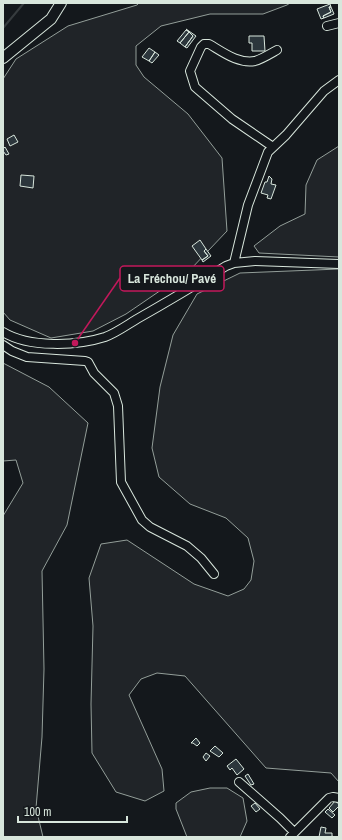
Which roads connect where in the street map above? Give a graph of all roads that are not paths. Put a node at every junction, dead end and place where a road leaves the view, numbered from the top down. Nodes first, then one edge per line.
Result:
1 (61, 3) edge
2 (339, 23) edge
3 (327, 26) dead end
4 (277, 50) dead end
5 (3, 58) edge
6 (339, 80) edge
7 (272, 147) junction
8 (234, 263) junction
9 (339, 264) edge
10 (3, 332) edge
11 (3, 345) edge
12 (214, 574) dead end
13 (239, 782) dead end
14 (339, 798) edge
15 (292, 834) edge

1 - 5 main road
2 - 3 street
4 - 7 street
6 - 7 street
7 - 8 street
8 - 9 street
8 - 10 street
11 - 12 street
13 - 15 street
14 - 15 street

